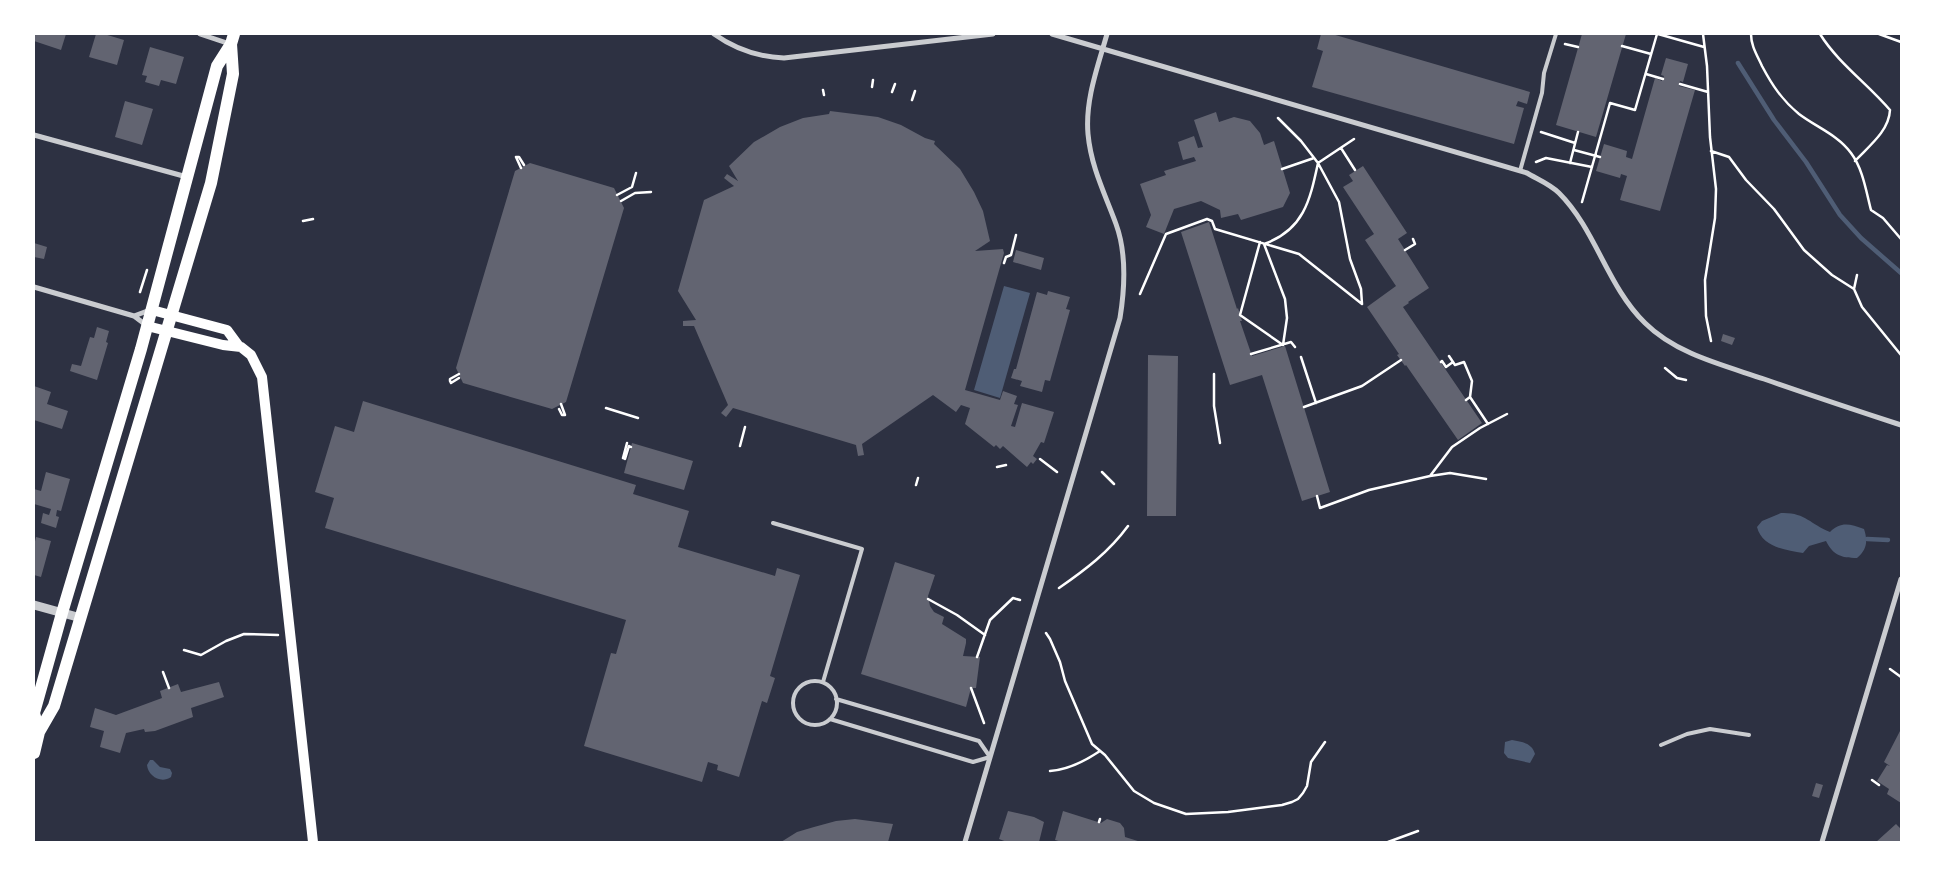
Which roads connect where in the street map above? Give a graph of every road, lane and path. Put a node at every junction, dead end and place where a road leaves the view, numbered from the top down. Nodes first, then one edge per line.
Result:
1 (200, 34) edge
2 (714, 34) edge
3 (993, 34) edge
4 (1052, 34) edge
5 (1107, 34) edge
6 (1556, 34) edge
7 (1657, 34) edge
8 (1702, 34) edge
9 (1751, 34) edge
10 (1820, 34) edge
11 (1879, 34) edge
12 (232, 39) edge
13 (1901, 42) edge
14 (1565, 44) dead end
15 (1622, 46) dead end
16 (1578, 47) dead end
17 (1704, 47) junction
18 (1102, 49) junction
19 (1651, 54) junction
20 (1646, 74) junction
21 (1663, 79) dead end
22 (872, 80) dead end
23 (894, 84) dead end
24 (1680, 84) dead end
25 (872, 87) dead end
26 (823, 90) dead end
27 (915, 91) dead end
28 (892, 92) dead end
29 (1708, 92) junction
30 (824, 95) dead end
31 (912, 100) dead end
32 (1278, 118) dead end
33 (1540, 132) dead end
34 (1578, 132) dead end
35 (34, 135) edge
36 (1354, 139) dead end
37 (1575, 142) junction
38 (1341, 148) junction
39 (1574, 150) junction
40 (1712, 151) junction
41 (1595, 156) junction
42 (1600, 157) dead end
43 (1314, 158) junction
44 (1855, 161) junction
45 (1536, 162) dead end
46 (1318, 163) junction
47 (1570, 163) junction
48 (1592, 167) junction
49 (1282, 169) dead end
50 (1356, 170) dead end
51 (1520, 171) junction
52 (636, 173) dead end
53 (187, 178) junction
54 (651, 192) dead end
55 (617, 195) dead end
56 (621, 201) dead end
57 (1582, 202) dead end
58 (313, 219) dead end
59 (303, 221) dead end
60 (1016, 235) dead end
61 (1901, 239) edge
62 (1413, 240) dead end
63 (1260, 242) junction
64 (1264, 244) junction
65 (1405, 250) dead end
66 (1004, 263) dead end
67 (1857, 275) dead end
68 (34, 287) edge
69 (1854, 289) junction
70 (1140, 294) dead end
71 (152, 310) junction
72 (171, 315) junction
73 (134, 316) junction
74 (148, 326) junction
75 (166, 331) junction
76 (1711, 342) dead end
77 (238, 345) junction
78 (1283, 345) junction
79 (1295, 347) dead end
80 (1251, 354) dead end
81 (1901, 355) edge
82 (1449, 356) dead end
83 (1301, 357) dead end
84 (1401, 360) dead end
85 (1440, 362) dead end
86 (1453, 362) junction
87 (1665, 368) dead end
88 (459, 374) dead end
89 (1214, 374) dead end
90 (459, 378) dead end
91 (1686, 380) dead end
92 (1470, 397) junction
93 (1466, 400) dead end
94 (1316, 403) junction
95 (561, 404) dead end
96 (1304, 407) dead end
97 (606, 408) dead end
98 (559, 409) dead end
99 (1508, 414) dead end
100 (638, 418) dead end
101 (1488, 424) junction
102 (1901, 425) edge
103 (746, 427) dead end
104 (627, 443) dead end
105 (1220, 443) dead end
106 (740, 446) dead end
107 (631, 447) dead end
108 (1040, 459) dead end
109 (1006, 466) dead end
110 (997, 467) dead end
111 (1057, 472) dead end
112 (1102, 472) dead end
113 (1430, 476) junction
114 (918, 478) dead end
115 (1486, 479) dead end
116 (1114, 484) dead end
117 (916, 485) dead end
118 (1316, 496) dead end
119 (773, 523) dead end
120 (1128, 526) dead end
121 (1901, 579) edge
122 (1059, 588) dead end
123 (928, 599) dead end
124 (1020, 600) dead end
125 (34, 605) edge
126 (62, 613) junction
127 (81, 618) junction
128 (1046, 633) dead end
129 (280, 634) dead end
130 (985, 635) junction
131 (184, 650) dead end
132 (978, 657) dead end
133 (1890, 669) dead end
134 (164, 672) dead end
135 (1901, 678) edge
136 (823, 682) junction
137 (169, 688) dead end
138 (971, 688) dead end
139 (836, 699) junction
140 (830, 719) junction
141 (984, 723) dead end
142 (39, 732) junction
143 (1749, 736) dead end
144 (1325, 742) dead end
145 (1662, 745) dead end
146 (1100, 751) junction
147 (34, 753) edge
148 (990, 757) junction
149 (1050, 771) dead end
150 (1872, 780) dead end
151 (1880, 785) dead end
152 (1418, 831) dead end
153 (313, 842) edge
154 (965, 842) edge
155 (1388, 842) edge
156 (1822, 842) edge

1 - 12 street
2 - 3 street
4 - 18 street
5 - 18 street
6 - 51 lane
7 - 17 path
7 - 19 path
8 - 17 path
9 - 44 path
10 - 44 path
11 - 13 path
12 - 53 main road
12 - 72 main road
14 - 16 path
15 - 19 path
17 - 29 path
18 - 51 street
18 - 148 street
19 - 20 path
20 - 21 path
20 - 41 path
22 - 25 path
23 - 28 path
24 - 29 path
26 - 30 path
27 - 31 path
29 - 40 path
32 - 43 path
33 - 37 path
34 - 37 path
35 - 53 street
36 - 38 path
37 - 39 path
38 - 46 path
38 - 50 path
39 - 41 path
39 - 47 path
40 - 69 path
40 - 76 path
41 - 42 path
41 - 48 path
43 - 46 path
43 - 49 path
44 - 61 path
45 - 47 path
46 - 64 path
46 - 64 path
47 - 48 path
48 - 57 path
51 - 102 street
52 - 55 path
53 - 71 main road
54 - 56 path
58 - 59 path
60 - 66 path
62 - 65 path
63 - 64 path
63 - 70 path
63 - 78 path
64 - 78 path
67 - 69 path
68 - 73 street
69 - 81 path
71 - 72 main road
71 - 73 street
71 - 74 main road
72 - 75 main road
72 - 77 main road
73 - 74 street
74 - 75 main road
74 - 126 main road
75 - 77 main road
75 - 127 main road
77 - 153 main road
78 - 79 path
78 - 80 path
82 - 86 path
83 - 94 path
84 - 94 path
85 - 86 path
86 - 92 path
87 - 91 path
88 - 90 path
89 - 105 path
92 - 93 path
92 - 101 path
94 - 96 path
95 - 98 path
97 - 100 path
99 - 101 path
101 - 113 path
103 - 106 path
104 - 107 path
108 - 111 path
109 - 110 path
112 - 116 path
113 - 115 path
113 - 118 path
114 - 117 path
119 - 136 lane
120 - 122 path
121 - 156 street
123 - 130 path
124 - 130 path
125 - 126 street
126 - 127 street
126 - 142 main road
127 - 142 main road
128 - 146 path
129 - 131 path
130 - 132 path
133 - 135 path
134 - 137 path
136 - 139 lane
136 - 140 lane
138 - 141 path
139 - 140 lane
139 - 148 lane
140 - 148 lane
142 - 147 main road
143 - 145 lane
144 - 146 path
146 - 149 path
148 - 154 street
150 - 151 path
152 - 155 path

